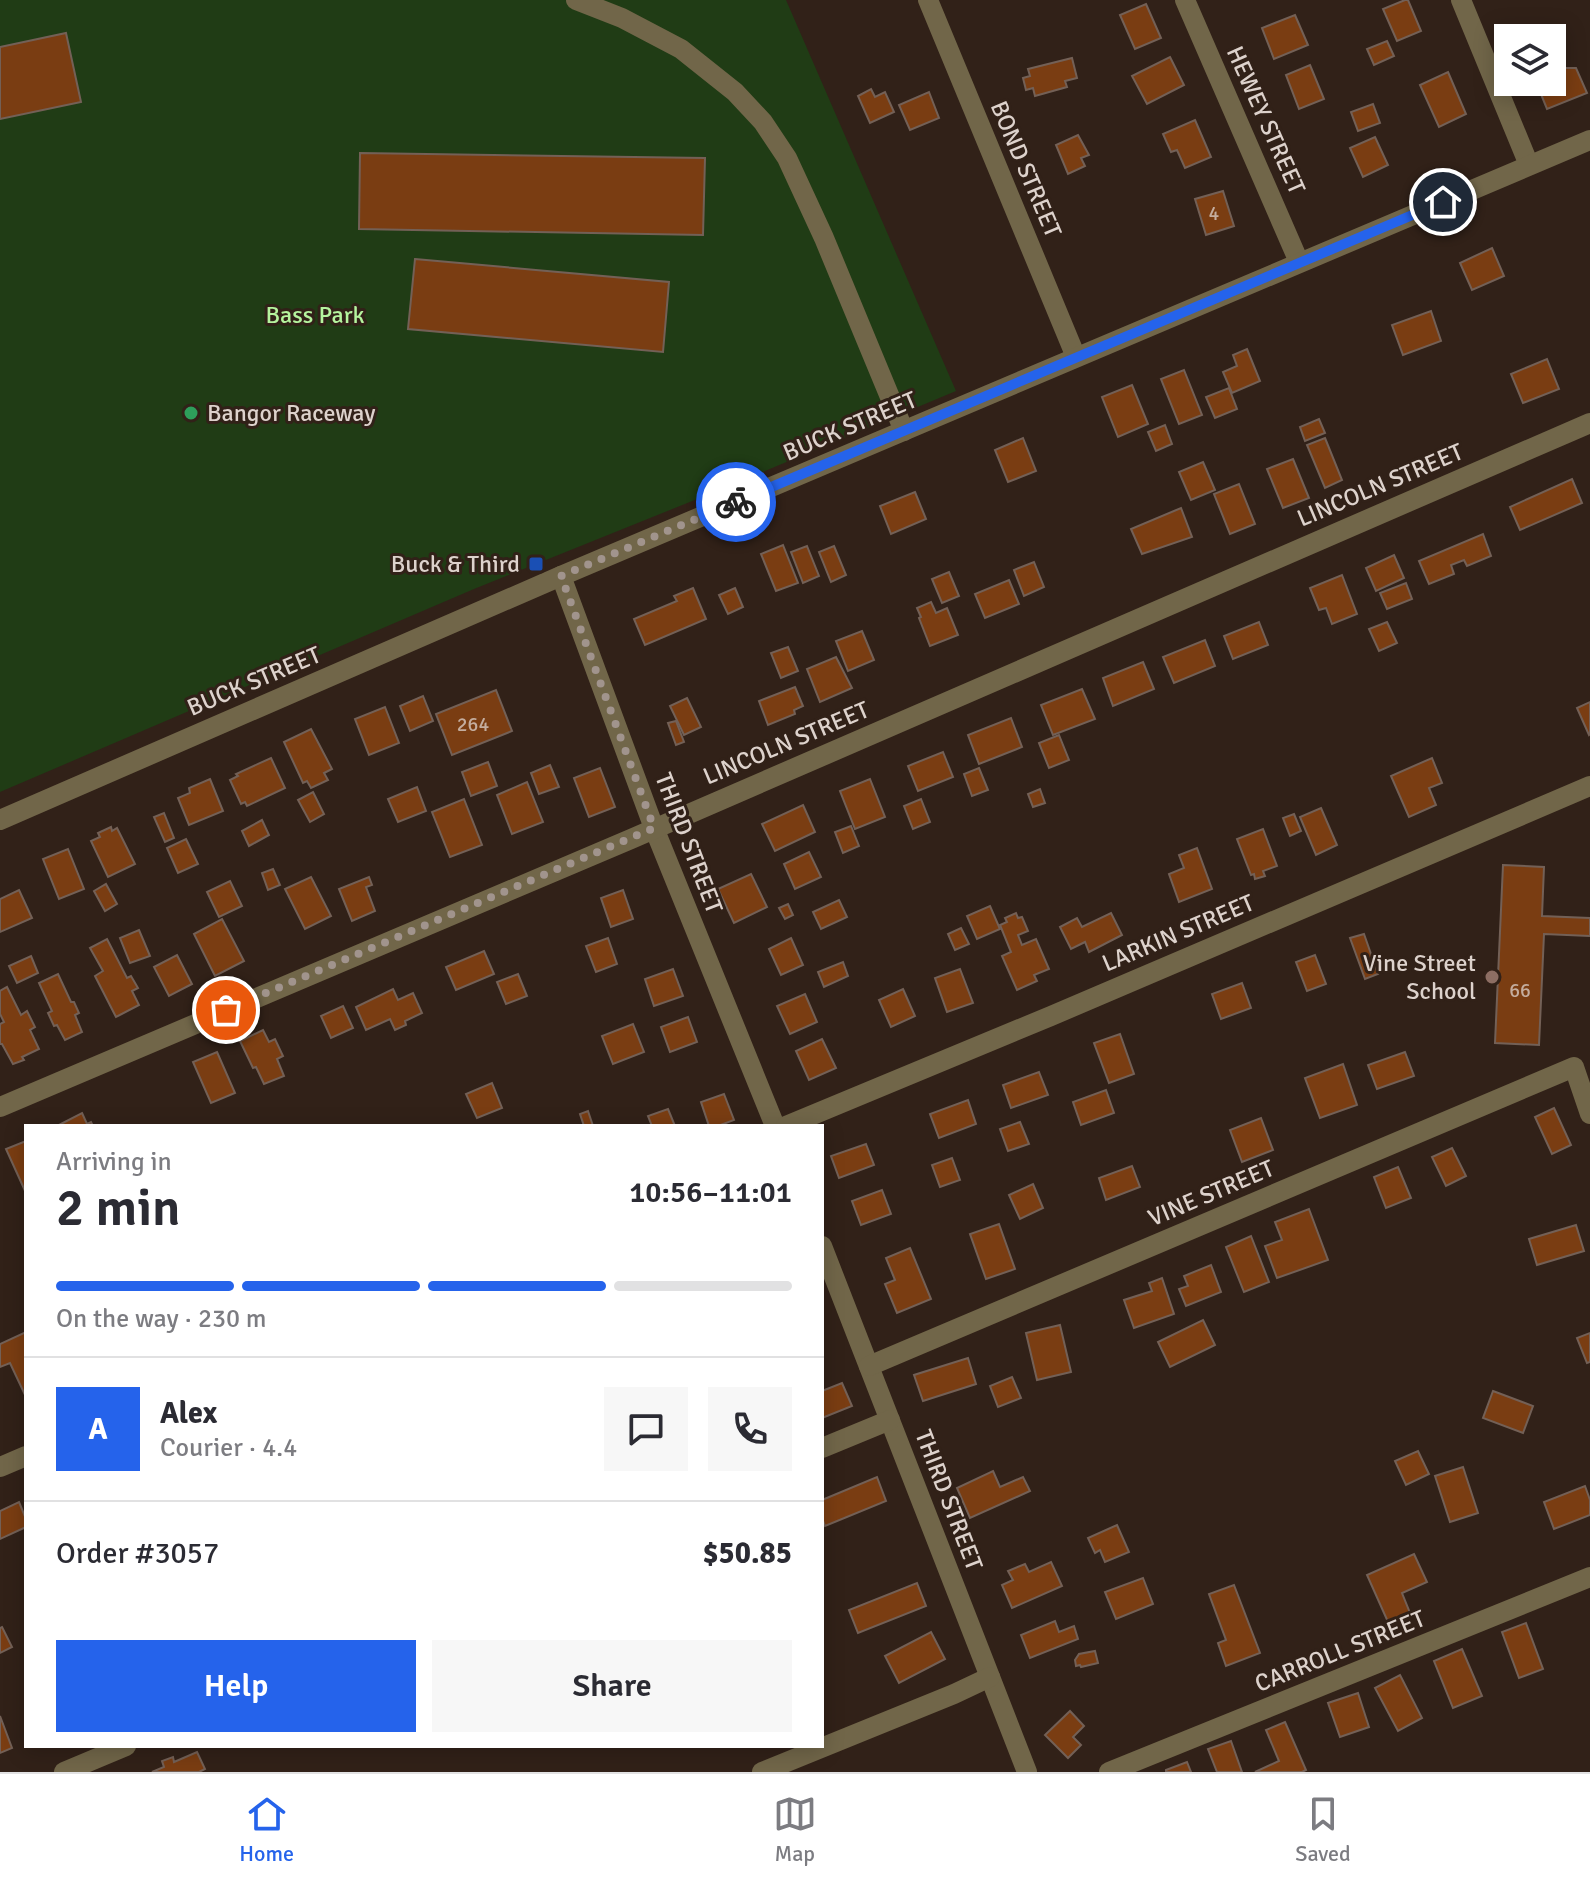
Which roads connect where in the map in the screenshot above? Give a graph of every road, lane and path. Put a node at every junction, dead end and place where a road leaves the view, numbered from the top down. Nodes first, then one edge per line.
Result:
1 (576, 0) edge
2 (928, 0) edge
3 (1185, 0) edge
4 (1461, 0) edge
5 (1590, 140) edge
6 (1529, 165) junction
7 (1299, 262) junction
8 (1076, 357) junction
9 (1590, 423) edge
10 (904, 431) junction
11 (561, 576) junction
12 (1590, 786) edge
13 (0, 820) edge
14 (654, 828) junction
15 (0, 1107) edge
16 (1590, 1114) edge
17 (774, 1124) edge
18 (791, 1124) edge
19 (824, 1251) edge
20 (869, 1366) junction
21 (890, 1420) junction
22 (824, 1447) edge
23 (24, 1457) edge
24 (0, 1467) edge
25 (1590, 1577) edge
26 (990, 1677) junction
27 (824, 1747) edge
28 (121, 1748) edge
29 (821, 1748) edge
30 (64, 1772) edge
31 (762, 1772) edge
32 (1027, 1772) edge
33 (1109, 1772) edge

1 - 10 street
2 - 8 street, BOND STREET
3 - 7 street, HEWEY STREET
4 - 6 street
5 - 6 street, BUCK STREET
6 - 7 street, BUCK STREET
7 - 8 street, BUCK STREET
8 - 10 street, BUCK STREET
9 - 14 street, LINCOLN STREET
10 - 11 street, BUCK STREET
11 - 13 street, BUCK STREET
11 - 14 street, THIRD STREET
12 - 18 street, LARKIN STREET
14 - 15 street, LINCOLN STREET
14 - 17 street, THIRD STREET
16 - 20 street, VINE STREET
19 - 20 street, THIRD STREET
20 - 21 street, THIRD STREET
21 - 22 street
21 - 26 street, THIRD STREET
23 - 24 street
25 - 33 street, CARROLL STREET
26 - 27 street
26 - 32 street, THIRD STREET
28 - 30 street
29 - 31 street

